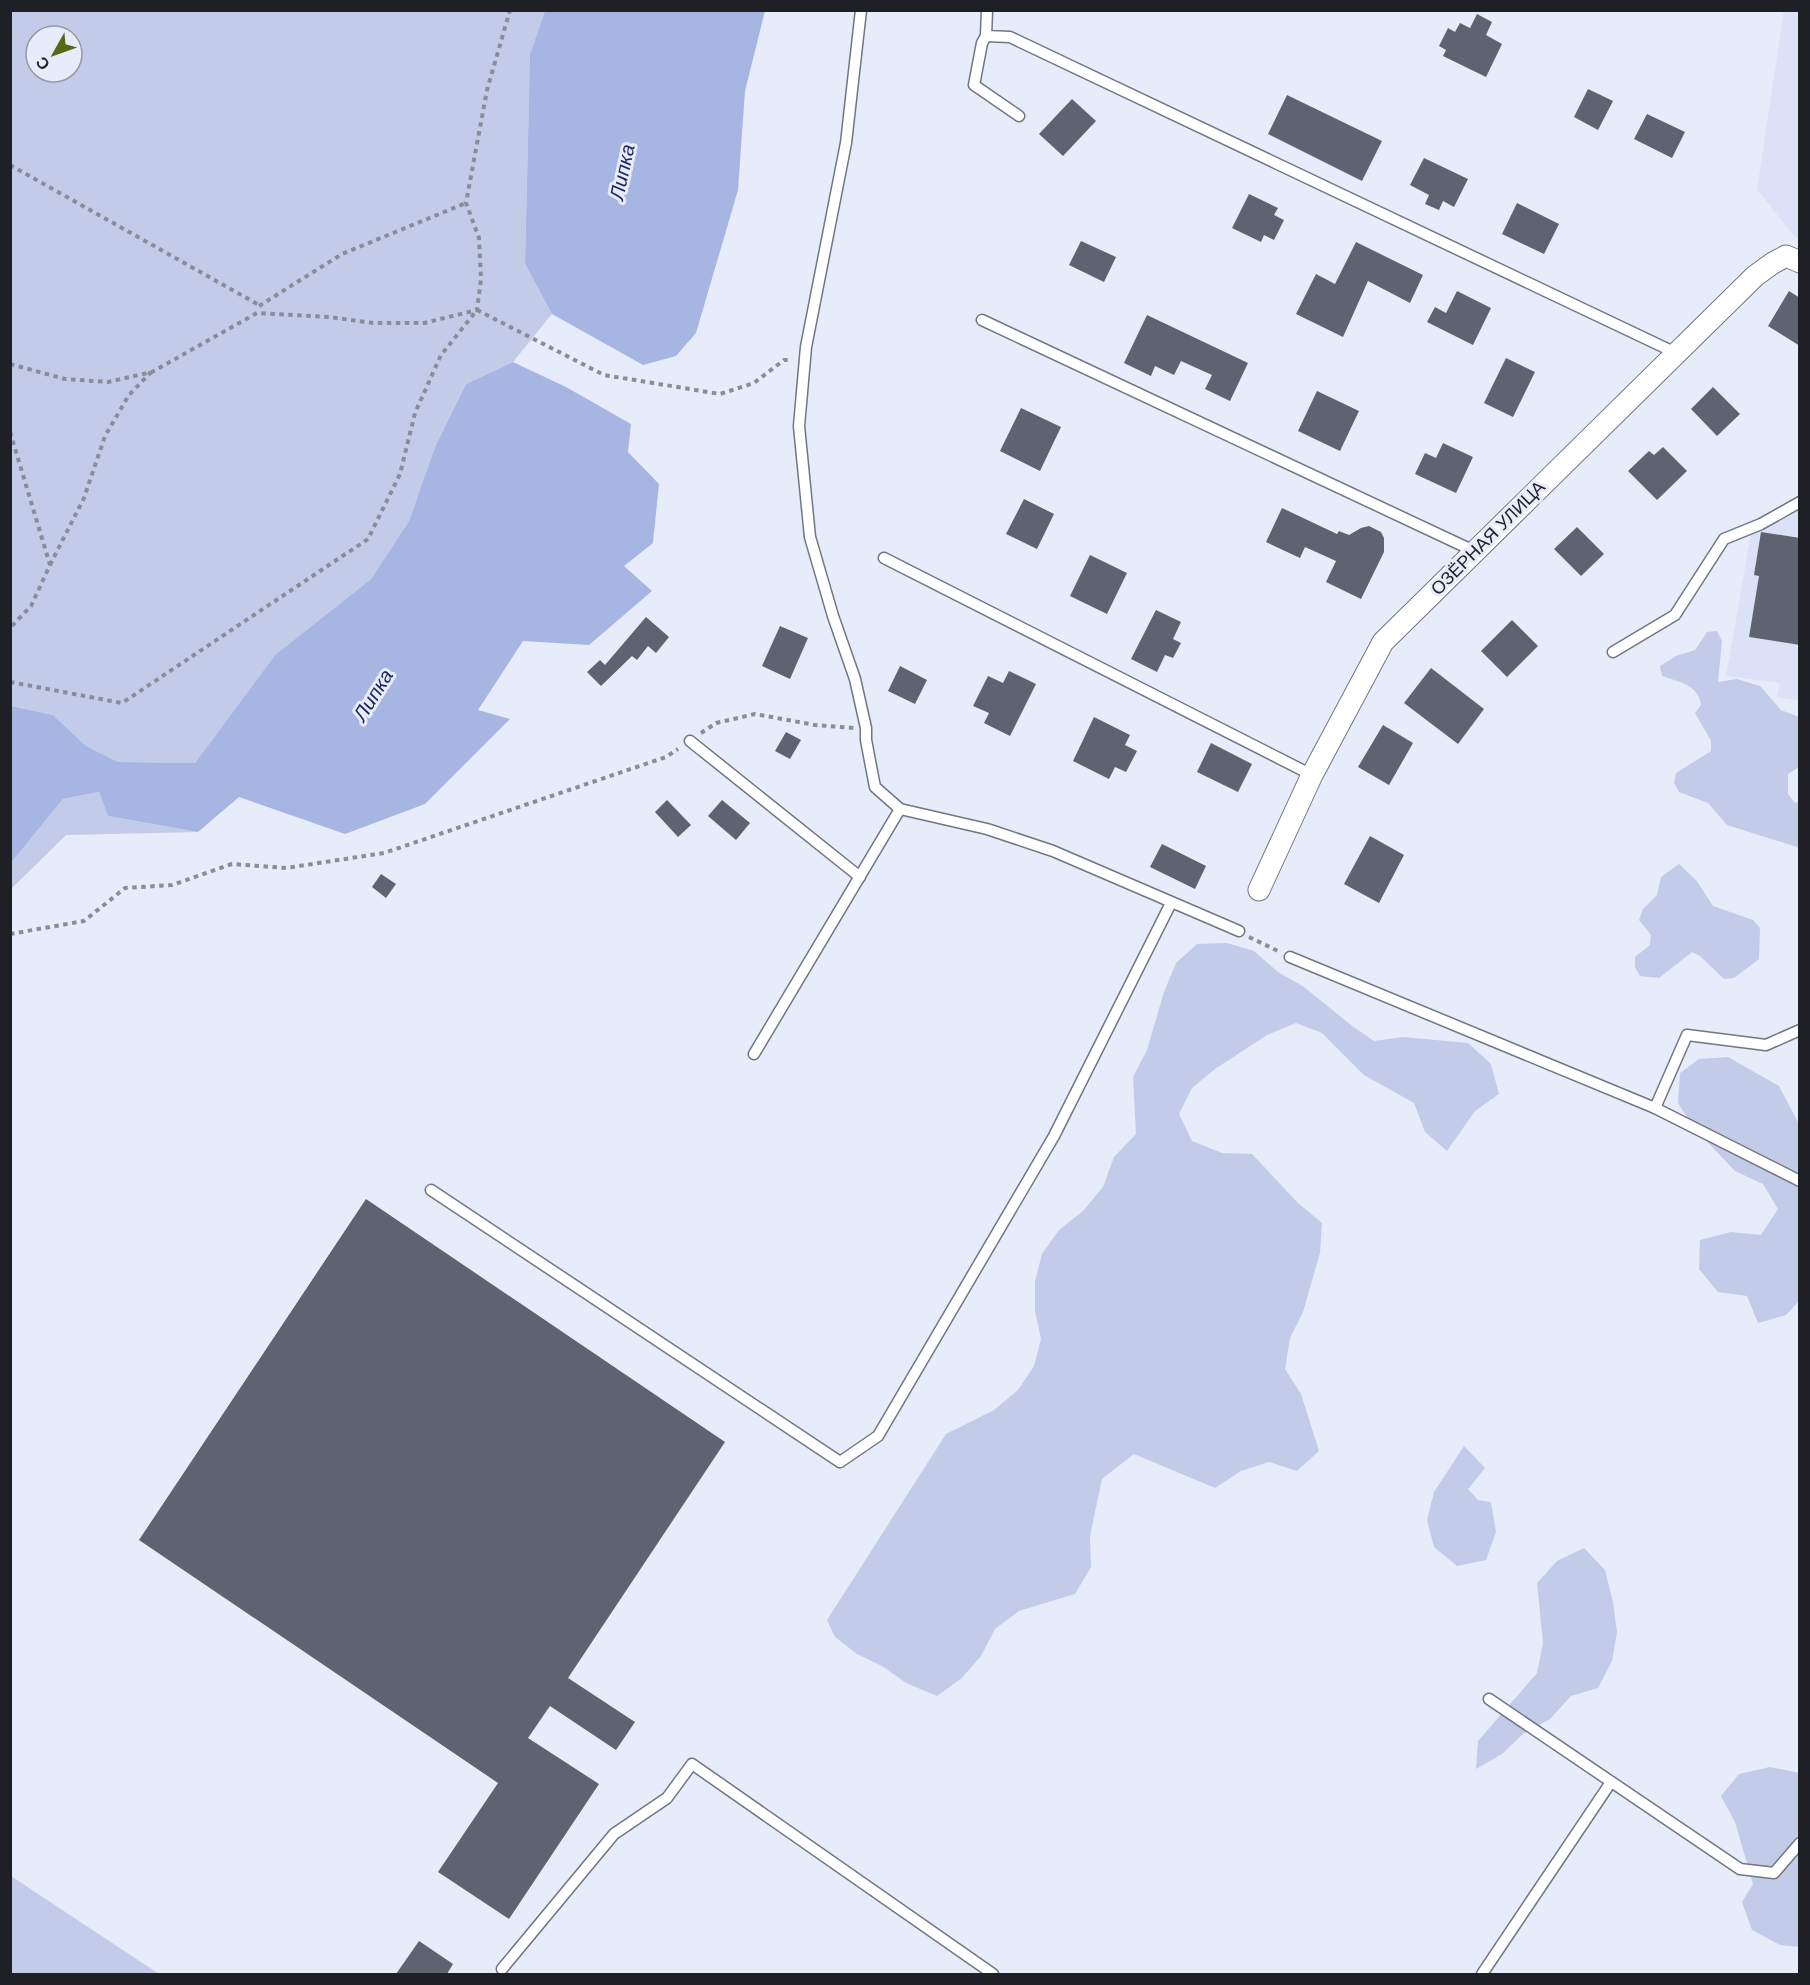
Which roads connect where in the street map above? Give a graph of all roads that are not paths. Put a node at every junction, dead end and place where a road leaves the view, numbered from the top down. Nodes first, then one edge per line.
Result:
1 (861, 10) edge
2 (987, 10) edge
3 (986, 36) junction
4 (1019, 116) dead end
5 (1800, 262) edge
6 (982, 320) dead end
7 (1676, 353) junction
8 (1800, 502) edge
9 (1474, 551) junction
10 (884, 558) dead end
11 (1613, 652) dead end
12 (690, 741) road end
13 (1312, 775) junction
14 (900, 809) junction
15 (860, 877) junction
16 (1259, 890) dead end
17 (1171, 903) junction
18 (1239, 931) road end
19 (1290, 957) road end
20 (1800, 1029) edge
21 (754, 1054) dead end
22 (1655, 1108) junction
23 (1800, 1181) edge
24 (431, 1190) dead end
25 (1489, 1699) dead end
26 (1611, 1782) junction
27 (1800, 1843) edge
28 (502, 1969) dead end
29 (993, 1974) edge
30 (1482, 1974) edge

1 - 14 lane
2 - 3 lane
3 - 4 lane
3 - 7 lane
5 - 7 street, ОЗЁРНАЯ УЛИЦА
6 - 9 lane
7 - 9 street, ОЗЁРНАЯ УЛИЦА
8 - 11 lane
9 - 13 street, ОЗЁРНАЯ УЛИЦА
10 - 13 lane
12 - 15 lane
13 - 16 street, ОЗЁРНАЯ УЛИЦА
14 - 15 lane
14 - 17 lane
15 - 21 lane
17 - 18 lane
17 - 24 lane
19 - 22 lane
20 - 22 lane
22 - 23 lane
25 - 26 lane
26 - 27 lane
26 - 30 lane
28 - 29 lane

